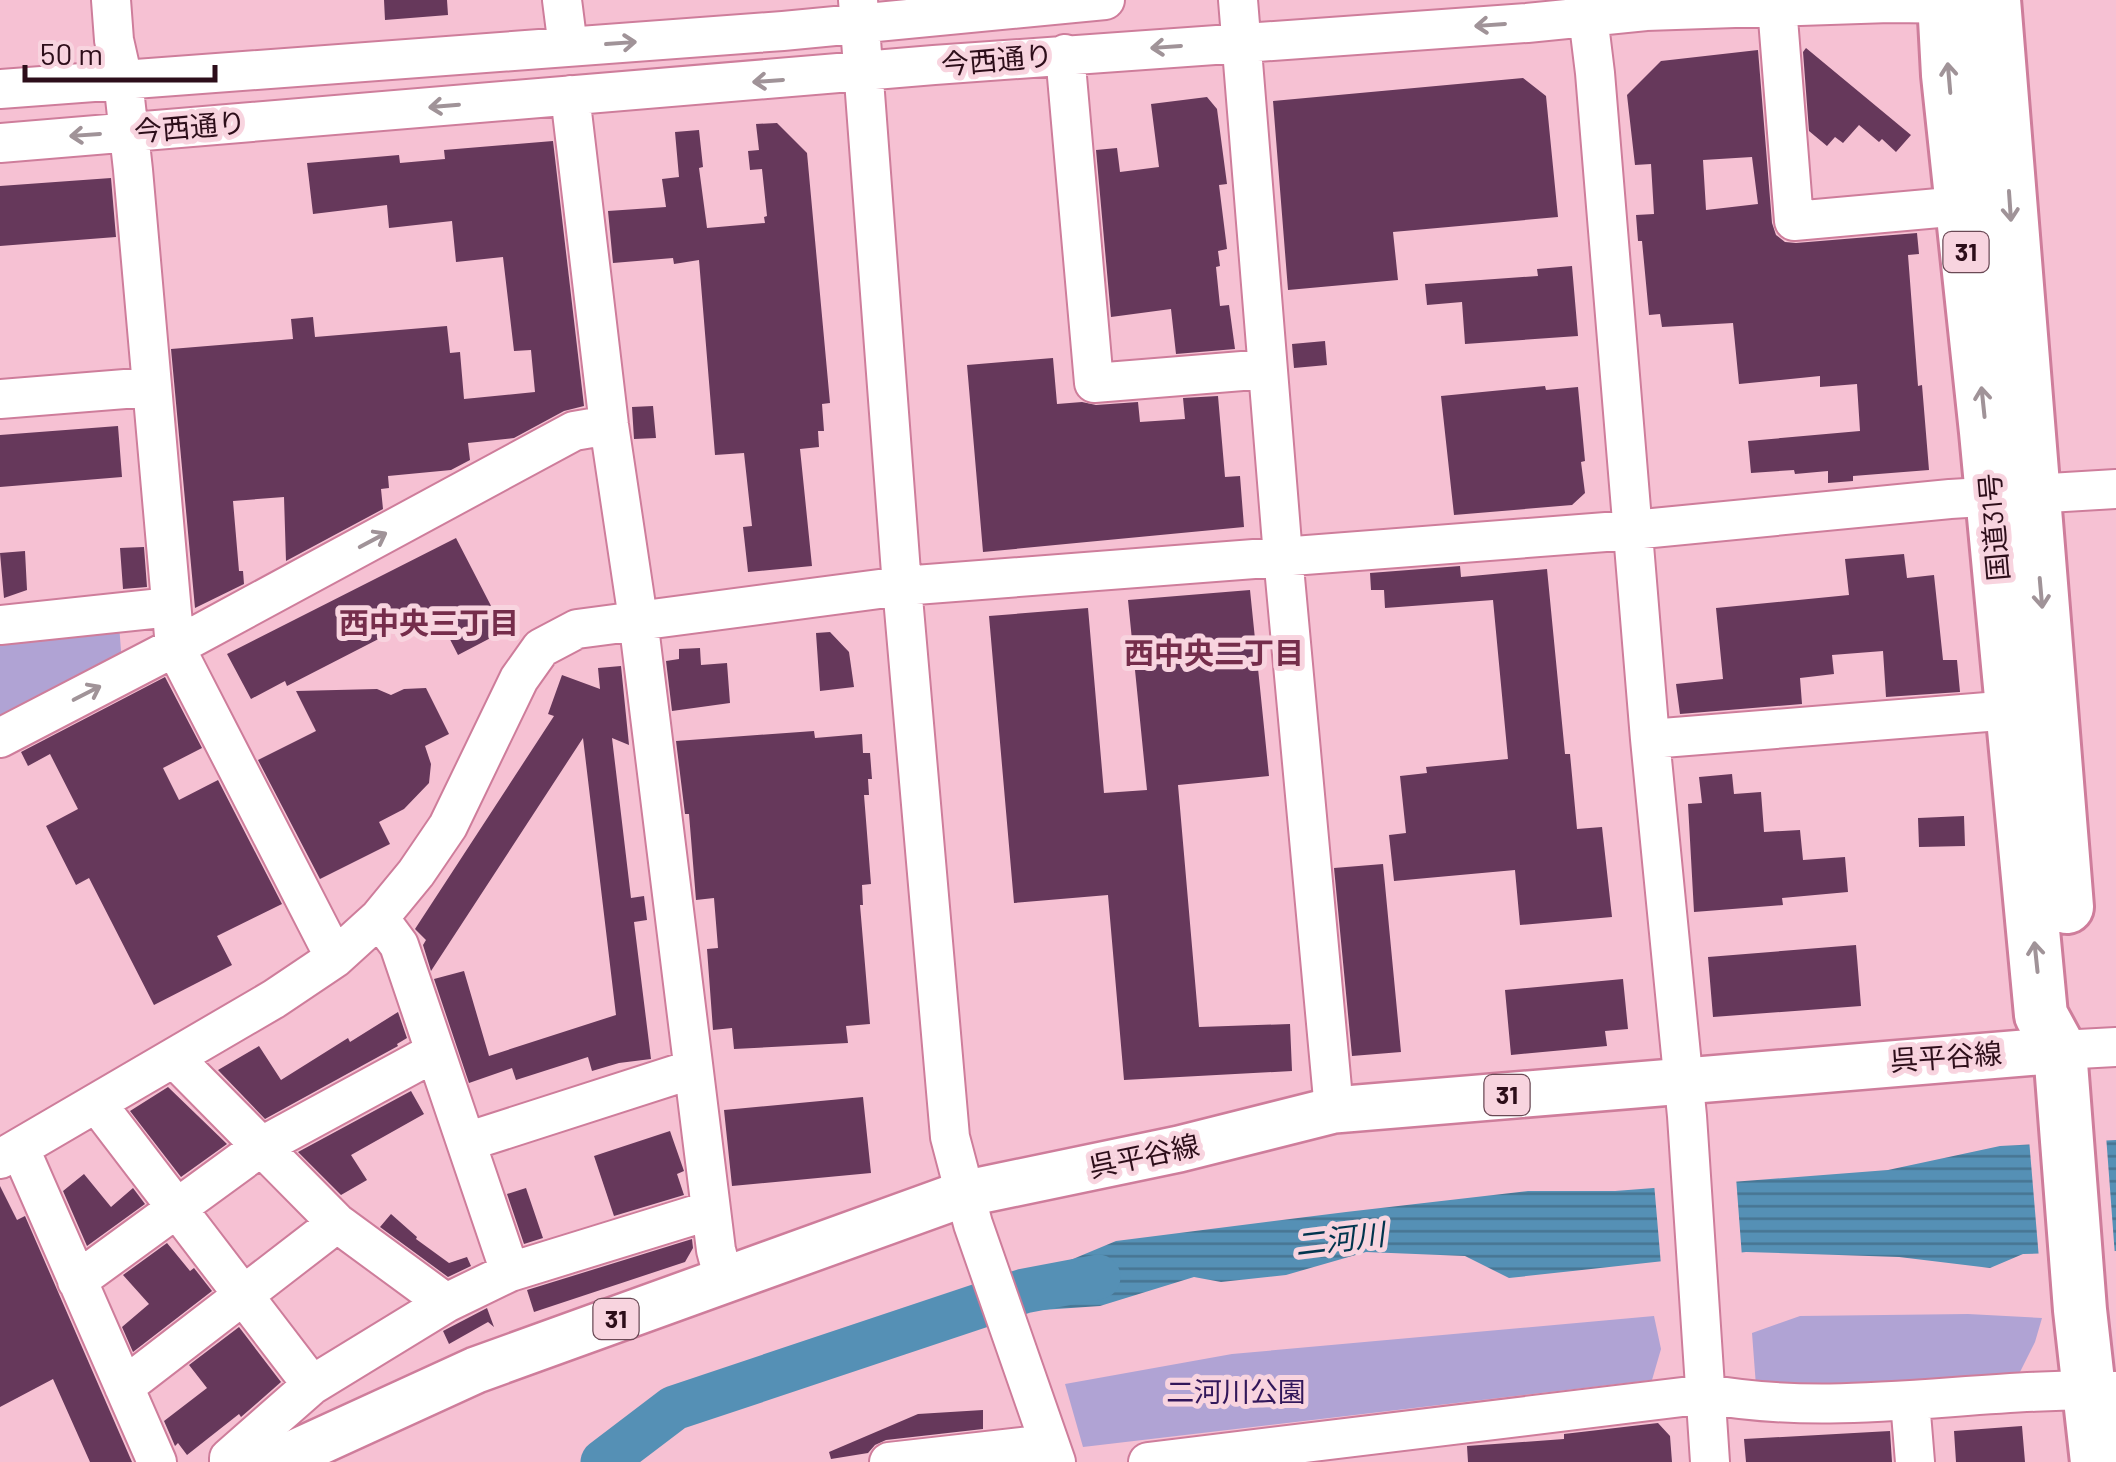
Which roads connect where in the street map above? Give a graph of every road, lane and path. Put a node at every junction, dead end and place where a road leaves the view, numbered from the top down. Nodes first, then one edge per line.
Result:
1 (111, 0) edge
2 (562, 0) edge
3 (1105, 0) edge
4 (1238, 0) edge
5 (1062, 2) edge
6 (1969, 2) edge
7 (1777, 6) junction
8 (1587, 8) edge
9 (859, 11) edge
10 (1242, 42) junction
11 (568, 47) junction
12 (1066, 54) junction
13 (865, 72) junction
14 (123, 80) junction
15 (0, 89) edge
16 (570, 95) junction
17 (129, 132) junction
18 (0, 143) edge
19 (1961, 206) junction
20 (1267, 370) junction
21 (150, 387) junction
22 (0, 399) edge
23 (609, 425) junction
24 (2116, 489) edge
25 (2012, 497) junction
26 (1632, 530) junction
27 (1283, 556) junction
28 (902, 586) junction
29 (171, 607) junction
30 (638, 619) junction
31 (0, 625) edge
32 (175, 647) junction
33 (2012, 710) junction
34 (0, 738) edge
35 (1650, 739) junction
36 (379, 918) junction
37 (335, 958) junction
38 (2116, 1047) edge
39 (435, 1052) junction
40 (174, 1058) junction
41 (2061, 1068) junction
42 (693, 1069) junction
43 (1684, 1098) junction
44 (96, 1104) junction
45 (1334, 1110) junction
46 (466, 1142) junction
47 (262, 1146) junction
48 (10, 1154) edge
49 (176, 1208) junction
50 (968, 1209) junction
51 (711, 1210) junction
52 (337, 1223) junction
53 (510, 1272) junction
54 (724, 1280) junction
55 (78, 1281) junction
56 (243, 1296) junction
57 (446, 1303) junction
58 (312, 1385) junction
59 (124, 1387) junction
60 (2104, 1390) edge
61 (1707, 1394) junction
62 (1910, 1401) junction
63 (1347, 1450) edge
64 (1051, 1453) edge
65 (157, 1462) edge
66 (229, 1462) edge
67 (275, 1462) edge
68 (888, 1462) edge
69 (1148, 1462) edge
70 (1710, 1462) edge
71 (1914, 1462) edge
72 (2097, 1462) edge

1 - 14 street
2 - 11 street
3 - 5 street, 今西通り
4 - 10 street
5 - 9 street, 今西通り
6 - 7 street, 今西通り
19 -> 6 highway, 国道31号 / 31
6 -> 25 highway, 国道31号 / 31
7 - 8 street, 今西通り
7 - 19 street
8 -> 10 street, 今西通り
8 - 26 street
11 -> 9 street, 今西通り
9 - 13 street
10 -> 12 street, 今西通り
10 - 20 street
11 - 14 street, 今西通り
12 - 13 street, 今西通り
12 - 20 street
13 -> 16 street, 今西通り
13 - 28 street
14 - 15 street, 今西通り
14 - 17 street
16 -> 17 street, 今西通り
16 - 23 street
17 -> 18 street, 今西通り
17 - 21 street
25 -> 19 highway, 国道31号 / 31
20 - 27 street
21 - 22 street
21 - 29 street
23 - 30 street
32 -> 23 street
24 - 25 street
25 - 26 street
25 - 33 highway, 国道31号 / 31
25 -> 41 highway, 国道31号 / 31
26 - 27 street
26 - 35 street
27 - 28 street
27 - 45 street
28 - 30 street
28 - 50 street
29 - 31 street
29 - 32 street
30 - 36 street
30 - 42 street
34 -> 32 street
32 - 37 street
33 - 35 street
41 -> 33 highway, 国道31号 / 31
35 - 43 street
36 - 37 street
36 - 39 street
37 - 40 street
38 - 41 street
39 - 46 street
39 - 47 street
40 - 44 street
40 - 47 street
41 - 43 main road, 呉平谷線 / 31
41 - 60 highway, 国道31号 / 31
42 - 46 street
42 - 51 street
43 - 45 main road, 呉平谷線 / 31
43 - 61 street
44 - 48 street
44 - 49 street
45 - 50 main road, 呉平谷線 / 31
46 - 53 street
47 - 49 street
47 - 52 street
48 - 55 street
49 - 55 street
49 - 56 street
50 - 54 main road, 呉平谷線 / 31
50 - 64 street
51 - 53 street
51 - 54 street
52 - 56 street
52 - 57 street
53 - 57 street
54 - 67 main road, 呉平谷線 / 31
55 - 59 street
56 - 58 street
56 - 59 street
57 - 58 street
58 - 66 street
59 - 65 street
60 - 62 street
60 - 72 highway, 国道31号 / 31
61 - 62 street
61 - 63 street
61 - 70 street
62 - 71 street
63 - 69 street
64 - 68 street

